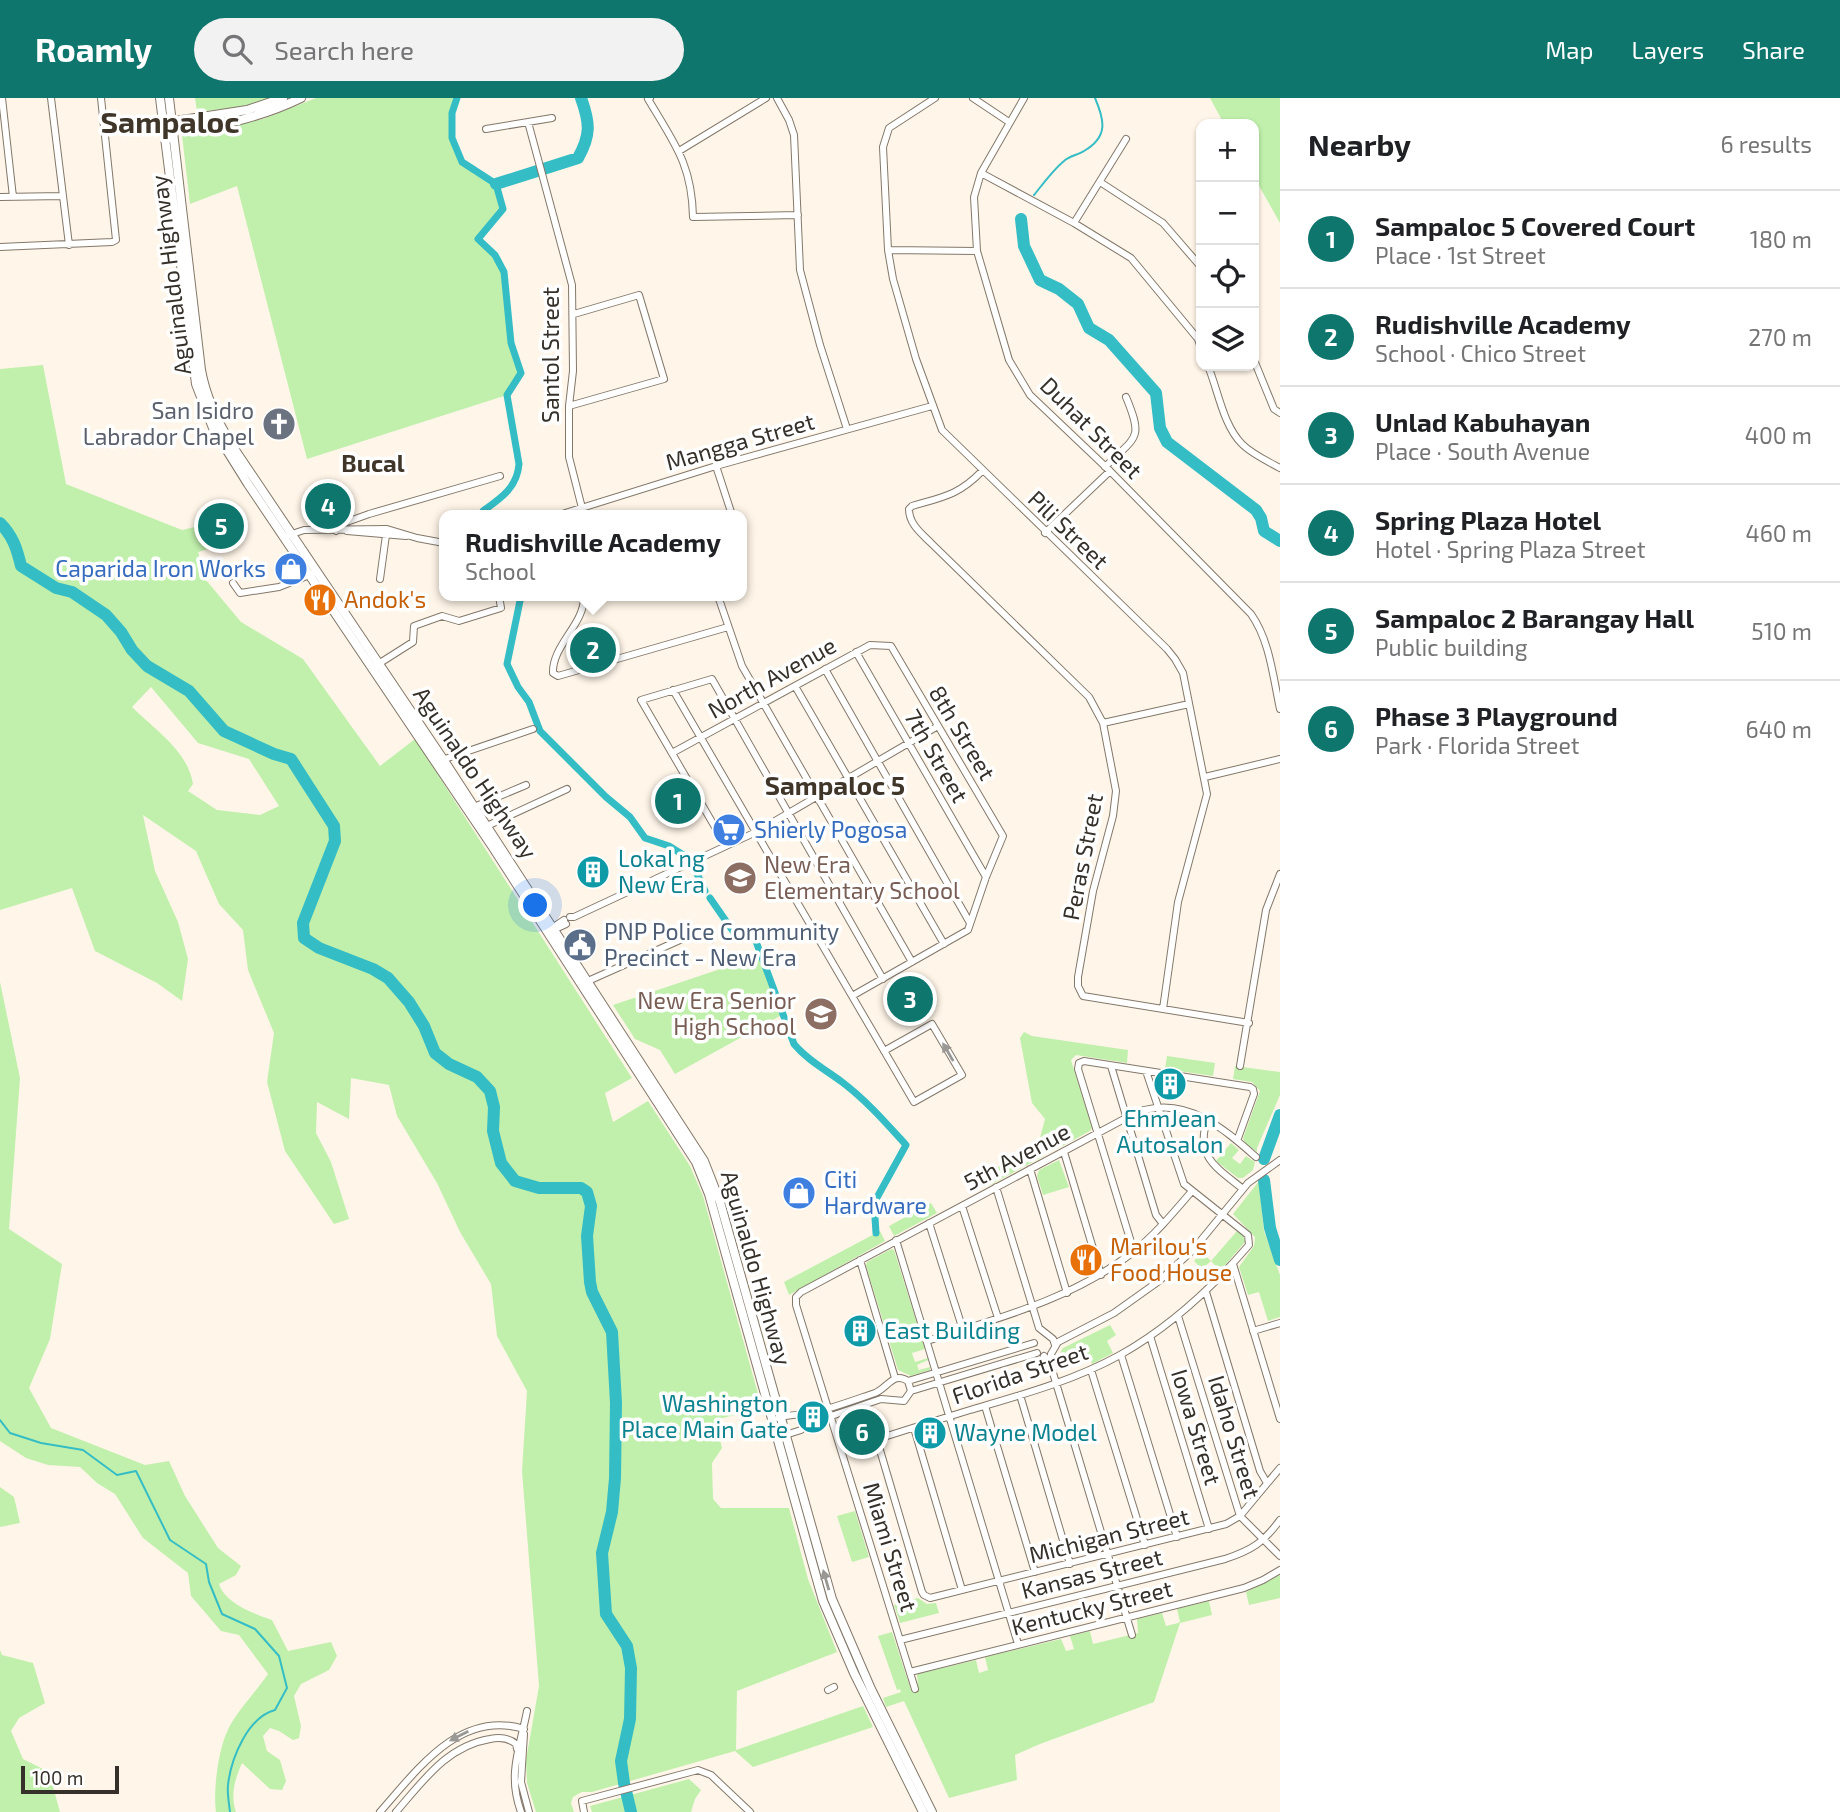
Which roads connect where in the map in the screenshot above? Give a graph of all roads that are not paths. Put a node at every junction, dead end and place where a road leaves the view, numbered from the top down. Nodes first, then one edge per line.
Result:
1 (2, 98) edge
2 (51, 98) edge
3 (101, 98) edge
4 (160, 98) edge
5 (169, 98) edge
6 (283, 98) edge
7 (301, 98) edge
8 (766, 98) edge
9 (776, 98) edge
10 (935, 98) edge
11 (973, 98) edge
12 (1024, 98) edge
13 (649, 99) edge
14 (552, 118) dead end
15 (528, 122) junction
16 (1009, 122) junction
17 (169, 125) junction
18 (486, 129) dead end
19 (1126, 139) dead end
20 (679, 151) junction
21 (981, 173) junction
22 (1100, 181) junction
23 (63, 196) junction
24 (0, 197) edge
25 (13, 197) junction
26 (798, 215) junction
27 (1074, 223) junction
28 (69, 245) junction
29 (0, 247) edge
30 (888, 250) junction
31 (977, 251) junction
32 (1196, 261) edge
33 (574, 314) junction
34 (1196, 337) edge
35 (1210, 371) edge
36 (1258, 371) edge
37 (1126, 397) dead end
38 (569, 406) junction
39 (932, 406) junction
40 (1280, 413) edge
41 (847, 429) junction
42 (716, 466) junction
43 (1280, 468) edge
44 (1108, 469) junction
45 (982, 471) junction
46 (500, 476) dead end
47 (582, 508) junction
48 (576, 510) edge
49 (730, 510) edge
50 (336, 531) junction
51 (345, 531) junction
52 (1045, 533) junction
53 (386, 535) junction
54 (288, 536) junction
55 (406, 536) junction
56 (439, 542) edge
57 (314, 573) junction
58 (380, 579) dead end
59 (233, 583) dead end
60 (500, 601) edge
61 (583, 601) edge
62 (720, 601) edge
63 (729, 627) junction
64 (891, 646) joint
65 (856, 653) junction
66 (375, 666) junction
67 (825, 670) junction
68 (795, 686) junction
69 (673, 690) junction
70 (763, 703) junction
71 (1189, 704) junction
72 (1280, 709) edge
73 (734, 719) junction
74 (1103, 723) junction
75 (938, 726) junction
76 (533, 729) dead end
77 (701, 737) junction
78 (909, 743) junction
79 (672, 753) junction
80 (1280, 759) edge
81 (440, 761) junction
82 (878, 762) junction
83 (1205, 777) junction
84 (849, 779) junction
85 (526, 785) dead end
86 (567, 789) dead end
87 (817, 798) junction
88 (474, 807) junction
89 (789, 814) junction
90 (487, 826) junction
91 (756, 832) junction
92 (726, 846) junction
93 (1280, 874) edge
94 (986, 877) junction
95 (970, 923) junction
96 (552, 929) junction
97 (712, 939) dead end
98 (944, 944) junction
99 (912, 962) junction
100 (883, 979) junction
101 (588, 981) junction
102 (852, 996) junction
103 (596, 1001) junction
104 (1163, 1009) junction
105 (1249, 1023) junction
106 (884, 1051) junction
107 (1111, 1066) junction
108 (1240, 1066) dead end
109 (1146, 1071) junction
110 (1157, 1107) junction
111 (1126, 1118) junction
112 (1207, 1120) junction
113 (1097, 1133) junction
114 (1237, 1141) junction
115 (1064, 1152) junction
116 (1256, 1157) dead end
117 (1280, 1160) edge
118 (1030, 1169) junction
119 (996, 1188) junction
120 (1243, 1189) junction
121 (1192, 1191) junction
122 (962, 1206) junction
123 (1223, 1215) junction
124 (929, 1223) junction
125 (1163, 1224) junction
126 (897, 1240) junction
127 (1134, 1252) junction
128 (860, 1260) junction
129 (1233, 1264) junction
130 (1101, 1275) junction
131 (1206, 1292) junction
132 (1067, 1293) junction
133 (796, 1297) joint
134 (1033, 1307) junction
135 (1178, 1316) junction
136 (998, 1318) junction
137 (1280, 1323) edge
138 (963, 1330) junction
139 (1253, 1331) junction
140 (1150, 1336) junction
141 (1045, 1340) junction
142 (927, 1341) junction
143 (1044, 1354) junction
144 (1121, 1354) junction
145 (1091, 1370) junction
146 (895, 1378) junction
147 (938, 1378) junction
148 (908, 1381) junction
149 (1056, 1384) junction
150 (887, 1386) junction
151 (911, 1391) junction
152 (1020, 1395) junction
153 (892, 1400) junction
154 (985, 1406) junction
155 (829, 1407) junction
156 (802, 1415) junction
157 (832, 1416) junction
158 (950, 1416) junction
159 (776, 1419) junction
160 (1280, 1419) edge
161 (811, 1421) junction
162 (914, 1428) junction
163 (781, 1436) junction
164 (877, 1440) junction
165 (842, 1450) junction
166 (1280, 1468) edge
167 (1267, 1483) junction
168 (1240, 1516) junction
169 (1280, 1520) edge
170 (1209, 1529) junction
171 (1177, 1537) junction
172 (1265, 1540) junction
173 (1146, 1545) junction
174 (1108, 1554) junction
175 (1280, 1556) edge
176 (1070, 1564) junction
177 (1280, 1570) edge
178 (1035, 1572) junction
179 (999, 1581) junction
180 (1118, 1586) junction
181 (962, 1590) junction
182 (1008, 1613) junction
183 (1127, 1617) junction
184 (1132, 1634) dead end
185 (900, 1640) junction
186 (1018, 1644) junction
187 (859, 1671) junction
188 (910, 1672) junction
189 (915, 1689) dead end
190 (527, 1711) dead end
191 (503, 1724) junction
192 (524, 1729) junction
193 (503, 1738) junction
194 (517, 1749) junction
195 (380, 1812) edge
196 (396, 1812) edge
197 (521, 1812) edge
198 (529, 1812) edge
199 (584, 1812) edge
200 (750, 1812) edge
201 (923, 1812) edge
202 (932, 1812) edge

1 - 25 street
2 - 23 street
3 - 28 street
4 - 17 main road, Aguinaldo Highway
5 - 17 main road, Aguinaldo Highway
6 - 17 main road
7 - 17 main road
8 - 20 street
9 - 26 street
10 - 30 street, Pili Street
11 - 16 street
12 - 16 street, Duhat Street
13 - 20 street
14 - 15 street
15 - 18 street
15 - 33 street, Santol Street
16 - 21 street, Duhat Street
17 - 54 main road, Aguinaldo Highway
19 - 22 street
20 - 26 street
21 - 27 street
21 - 31 street, Duhat Street
22 - 27 street
22 - 32 street
23 - 25 street
23 - 28 street
24 - 25 street
26 - 41 street
27 - 34 street
28 - 29 street
30 - 31 street
30 - 39 street, Pili Street
31 - 44 street, Duhat Street
33 - 38 street, Santol Street
33 - 38 street
35 - 43 street
36 - 40 street
37 - 44 street
38 - 47 street, Santol Street
39 - 41 street, Mangga Street
39 - 45 street, Pili Street
41 - 42 street, Mangga Street
42 - 47 street, Mangga Street
42 - 49 street
44 - 52 street
44 - 72 street, Duhat Street
45 - 52 street, Pili Street
45 - 74 street, Peras Street
46 - 50 street
47 - 48 street, Mangga Street
50 - 51 street
50 - 54 street
51 - 53 street
51 - 55 street
52 - 71 street, Pili Street
53 - 55 street
53 - 58 street
54 - 57 main road, Aguinaldo Highway
55 - 56 street
57 - 59 street
57 - 66 main road, Aguinaldo Highway
60 - 66 street
61 - 63 street
62 - 63 street
63 - 70 street
64 - 65 street, North Avenue
64 - 75 street, 8th Street
65 - 67 street, North Avenue
65 - 78 street, 7th Street
66 - 81 main road, Aguinaldo Highway
67 - 68 street, North Avenue
67 - 82 street
68 - 70 street, North Avenue
68 - 84 street
69 - 73 street
69 - 77 street
69 - 79 street
70 - 73 street, North Avenue
70 - 87 street
71 - 74 street
71 - 83 street, Pili Street
73 - 77 street, North Avenue
73 - 89 street
74 - 104 street, Peras Street
75 - 78 street
75 - 94 street, 8th Street
76 - 81 street
77 - 79 street, North Avenue
77 - 91 street
78 - 82 street
78 - 94 street, 7th Street
79 - 92 street
80 - 83 street
81 - 88 main road, Aguinaldo Highway
81 - 96 main road, Aguinaldo Highway
82 - 84 street
82 - 95 street
83 - 104 street, Pili Street
84 - 87 street
84 - 98 street
85 - 88 street
86 - 90 street
87 - 89 street
87 - 99 street
88 - 90 main road, Aguinaldo Highway
89 - 91 street
89 - 100 street
90 - 96 main road, Aguinaldo Highway
91 - 92 street
91 - 102 street
92 - 96 street
93 - 105 street
94 - 95 street
95 - 98 street
96 - 101 main road, Aguinaldo Highway
96 - 103 main road, Aguinaldo Highway
97 - 101 street
98 - 99 street
99 - 100 street
100 - 102 street
101 - 103 main road, Aguinaldo Highway
102 - 106 street
103 - 159 main road, Aguinaldo Highway
104 - 105 street, Peras Street
105 - 108 street
106 -> 106 street
107 - 109 street
107 - 111 street
107 - 113 street
109 - 110 street
109 - 114 street
110 - 111 street, 5th Avenue
110 - 112 street, 5th Avenue
110 - 121 street
111 - 113 street, 5th Avenue
111 - 125 street
112 - 114 street, 5th Avenue
112 - 120 street
113 - 115 street, 5th Avenue
113 - 127 street
114 - 116 street, 5th Avenue
115 - 118 street, 5th Avenue
115 - 130 street
117 - 120 street
118 - 119 street, 5th Avenue
118 - 132 street
119 - 122 street, 5th Avenue
119 - 134 street
120 - 123 street
121 - 123 street
121 - 125 street
122 - 124 street, 5th Avenue
122 - 136 street
123 - 129 street, Florida Street
123 - 141 street
124 - 126 street, 5th Avenue
124 - 138 street
125 - 127 street
126 - 128 street, 5th Avenue
126 - 142 street
127 - 130 street
128 - 133 street, 5th Avenue
128 - 146 street
129 - 131 street, Florida Street
129 - 139 street
130 - 132 street
131 - 135 street, Florida Street
131 - 167 street
132 - 134 street
133 - 155 street, Miami Street
134 - 136 street
134 - 141 street
135 - 140 street, Florida Street
135 - 168 street, Idaho Street
136 - 138 street
137 - 139 street
138 - 142 street
139 - 160 street
140 - 144 street, Florida Street
140 - 170 street, Iowa Street
141 - 143 street
141 - 143 street
141 - 147 street
142 - 147 street
143 - 147 street
143 - 149 street
144 - 145 street, Florida Street
144 - 171 street
145 - 149 street, Florida Street
145 - 173 street
146 - 148 street
146 - 150 street
147 - 148 street
147 - 151 street
147 - 158 street
148 - 151 street
149 - 152 street, Florida Street
149 - 174 street
150 - 153 street
150 - 155 street
151 - 153 street
152 - 154 street, Florida Street
152 - 176 street
153 - 157 street
154 - 158 street, Florida Street
154 - 178 street
155 - 156 street
155 - 157 street, Miami Street
156 - 159 street
156 - 161 street
157 - 161 street
157 - 161 street
157 - 165 street, Miami Street
158 - 162 street, Florida Street
158 - 179 street
159 - 163 main road, Aguinaldo Highway
161 - 163 street
162 - 164 street, Florida Street
162 - 181 street
163 - 187 main road, Aguinaldo Highway
164 - 165 street, Florida Street
164 - 181 street, Michigan Street
165 - 185 street, Miami Street
166 - 167 street, Michigan Street
167 - 168 street, Michigan Street
168 - 170 street, Michigan Street
168 - 172 street, Idaho Street
169 - 172 street, Kansas Street
170 - 171 street, Michigan Street
171 - 173 street, Michigan Street
172 - 175 street, Idaho Street
172 - 180 street, Kansas Street
173 - 174 street, Michigan Street
174 - 176 street, Michigan Street
174 - 180 street
176 - 178 street, Michigan Street
177 - 183 street, Kentucky Street
178 - 179 street, Michigan Street
179 - 181 street, Michigan Street
179 - 182 street
180 - 182 street, Kansas Street
180 - 183 street
182 - 185 street, Kansas Street
182 - 186 street
183 - 184 street
183 - 186 street, Kentucky Street
185 - 188 street, Miami Street
186 - 188 street, Kentucky Street
187 - 201 main road, Aguinaldo Highway
187 - 202 main road, Aguinaldo Highway
188 - 189 street, Miami Street
190 - 192 street
191 - 192 street
191 - 193 street
191 -> 195 street
192 - 194 street
192 - 198 street
193 - 194 street
193 - 196 street
194 - 197 street
199 - 200 street

